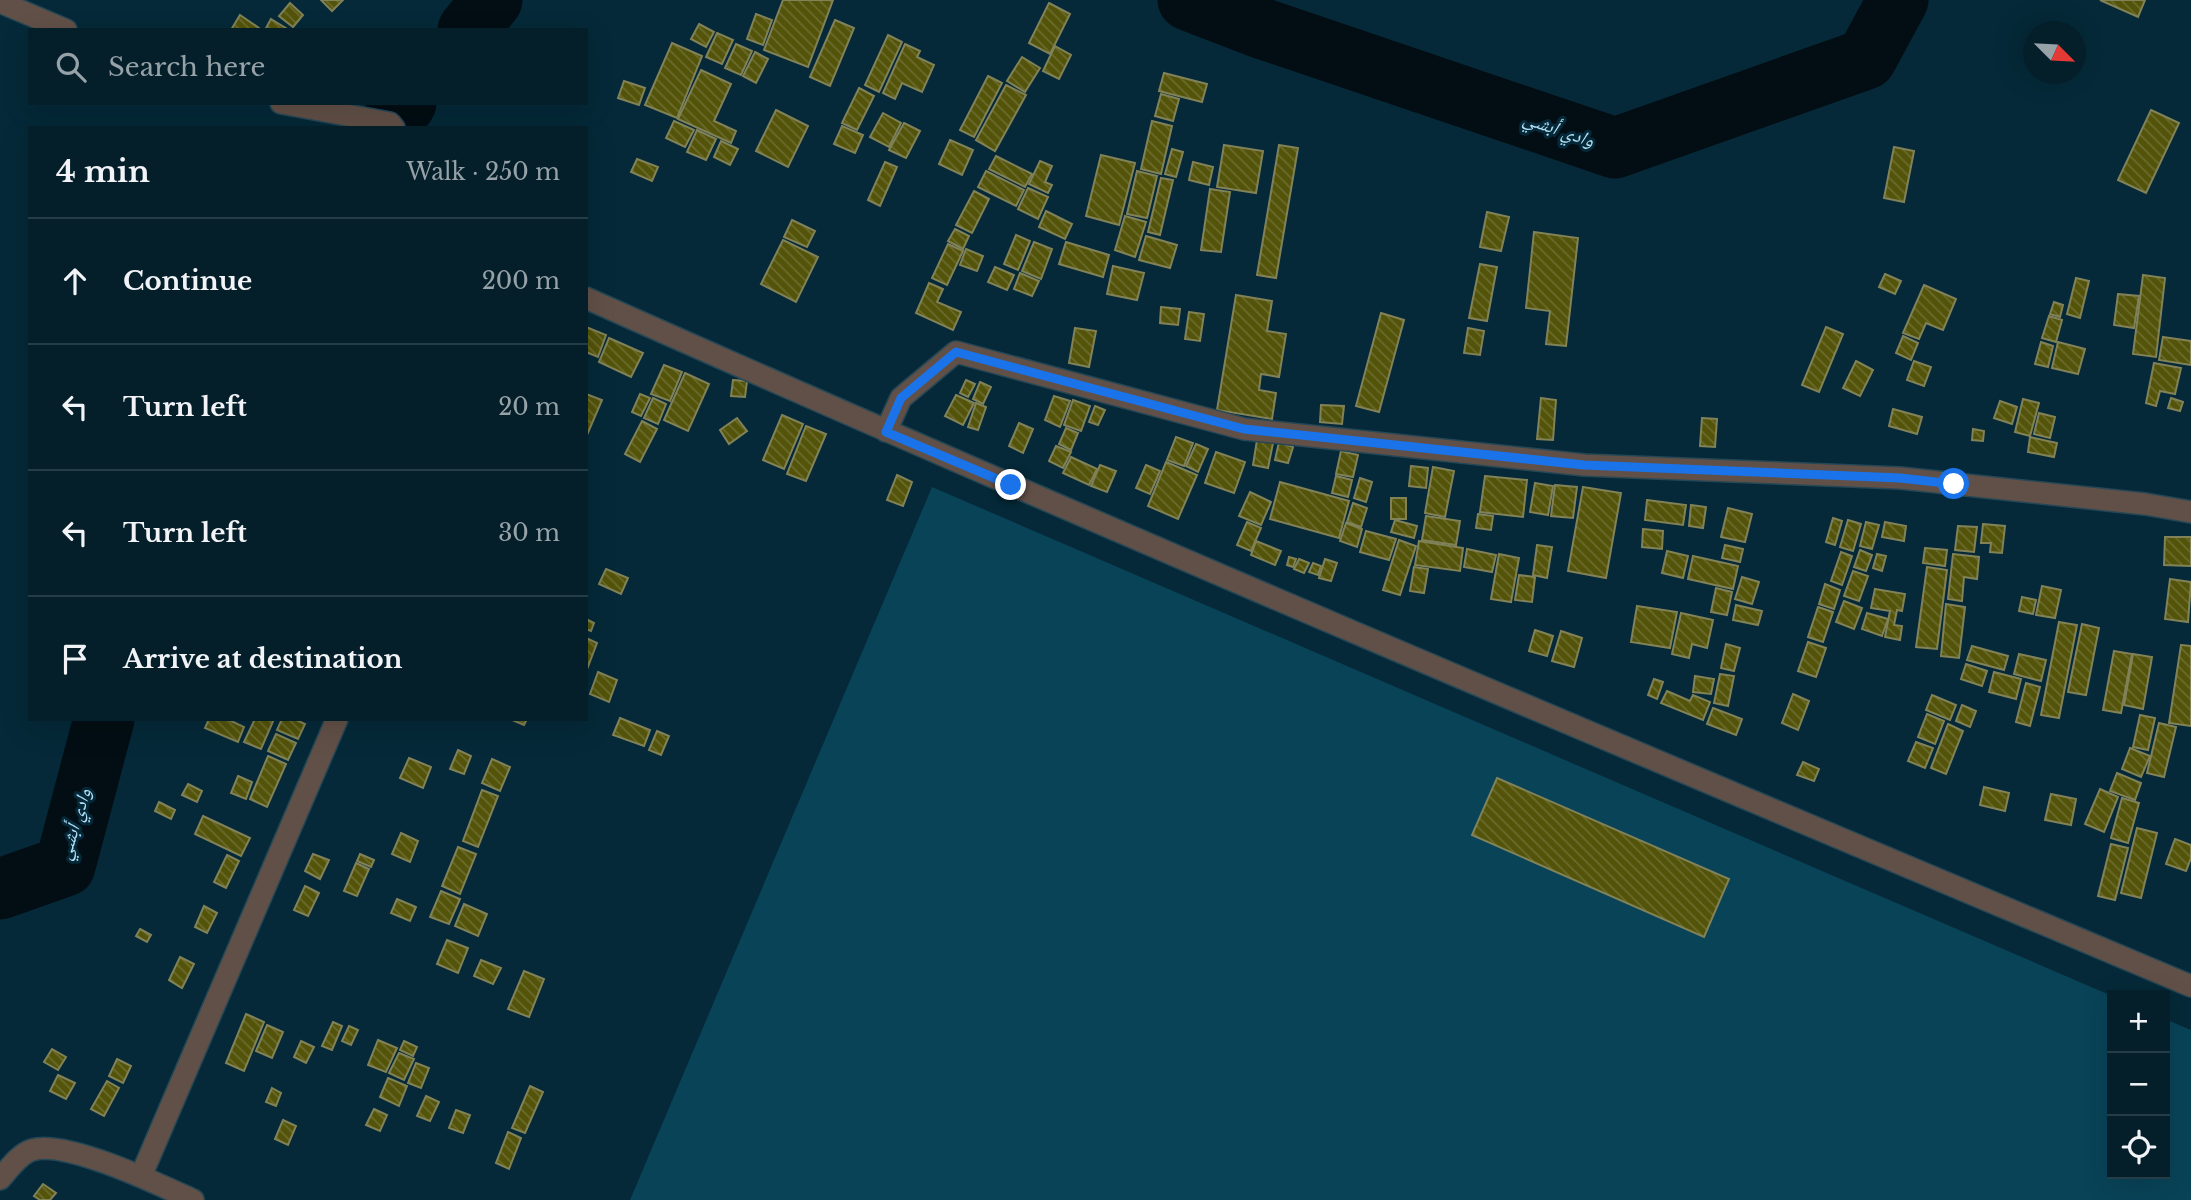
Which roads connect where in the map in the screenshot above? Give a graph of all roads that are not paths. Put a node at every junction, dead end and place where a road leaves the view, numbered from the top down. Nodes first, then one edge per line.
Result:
1 (44, 0) edge
2 (0, 2) edge
3 (56, 26) edge
4 (292, 105) edge
5 (392, 126) edge
6 (588, 299) edge
7 (886, 432) junction
8 (2191, 512) edge
9 (336, 721) edge
10 (2191, 986) edge
11 (141, 1176) junction
12 (0, 1179) edge
13 (193, 1200) edge

1 - 3 street
2 - 3 street
4 - 5 street
6 - 7 street
7 - 8 street
7 - 10 street
9 - 11 street
11 - 12 street
11 - 13 street

